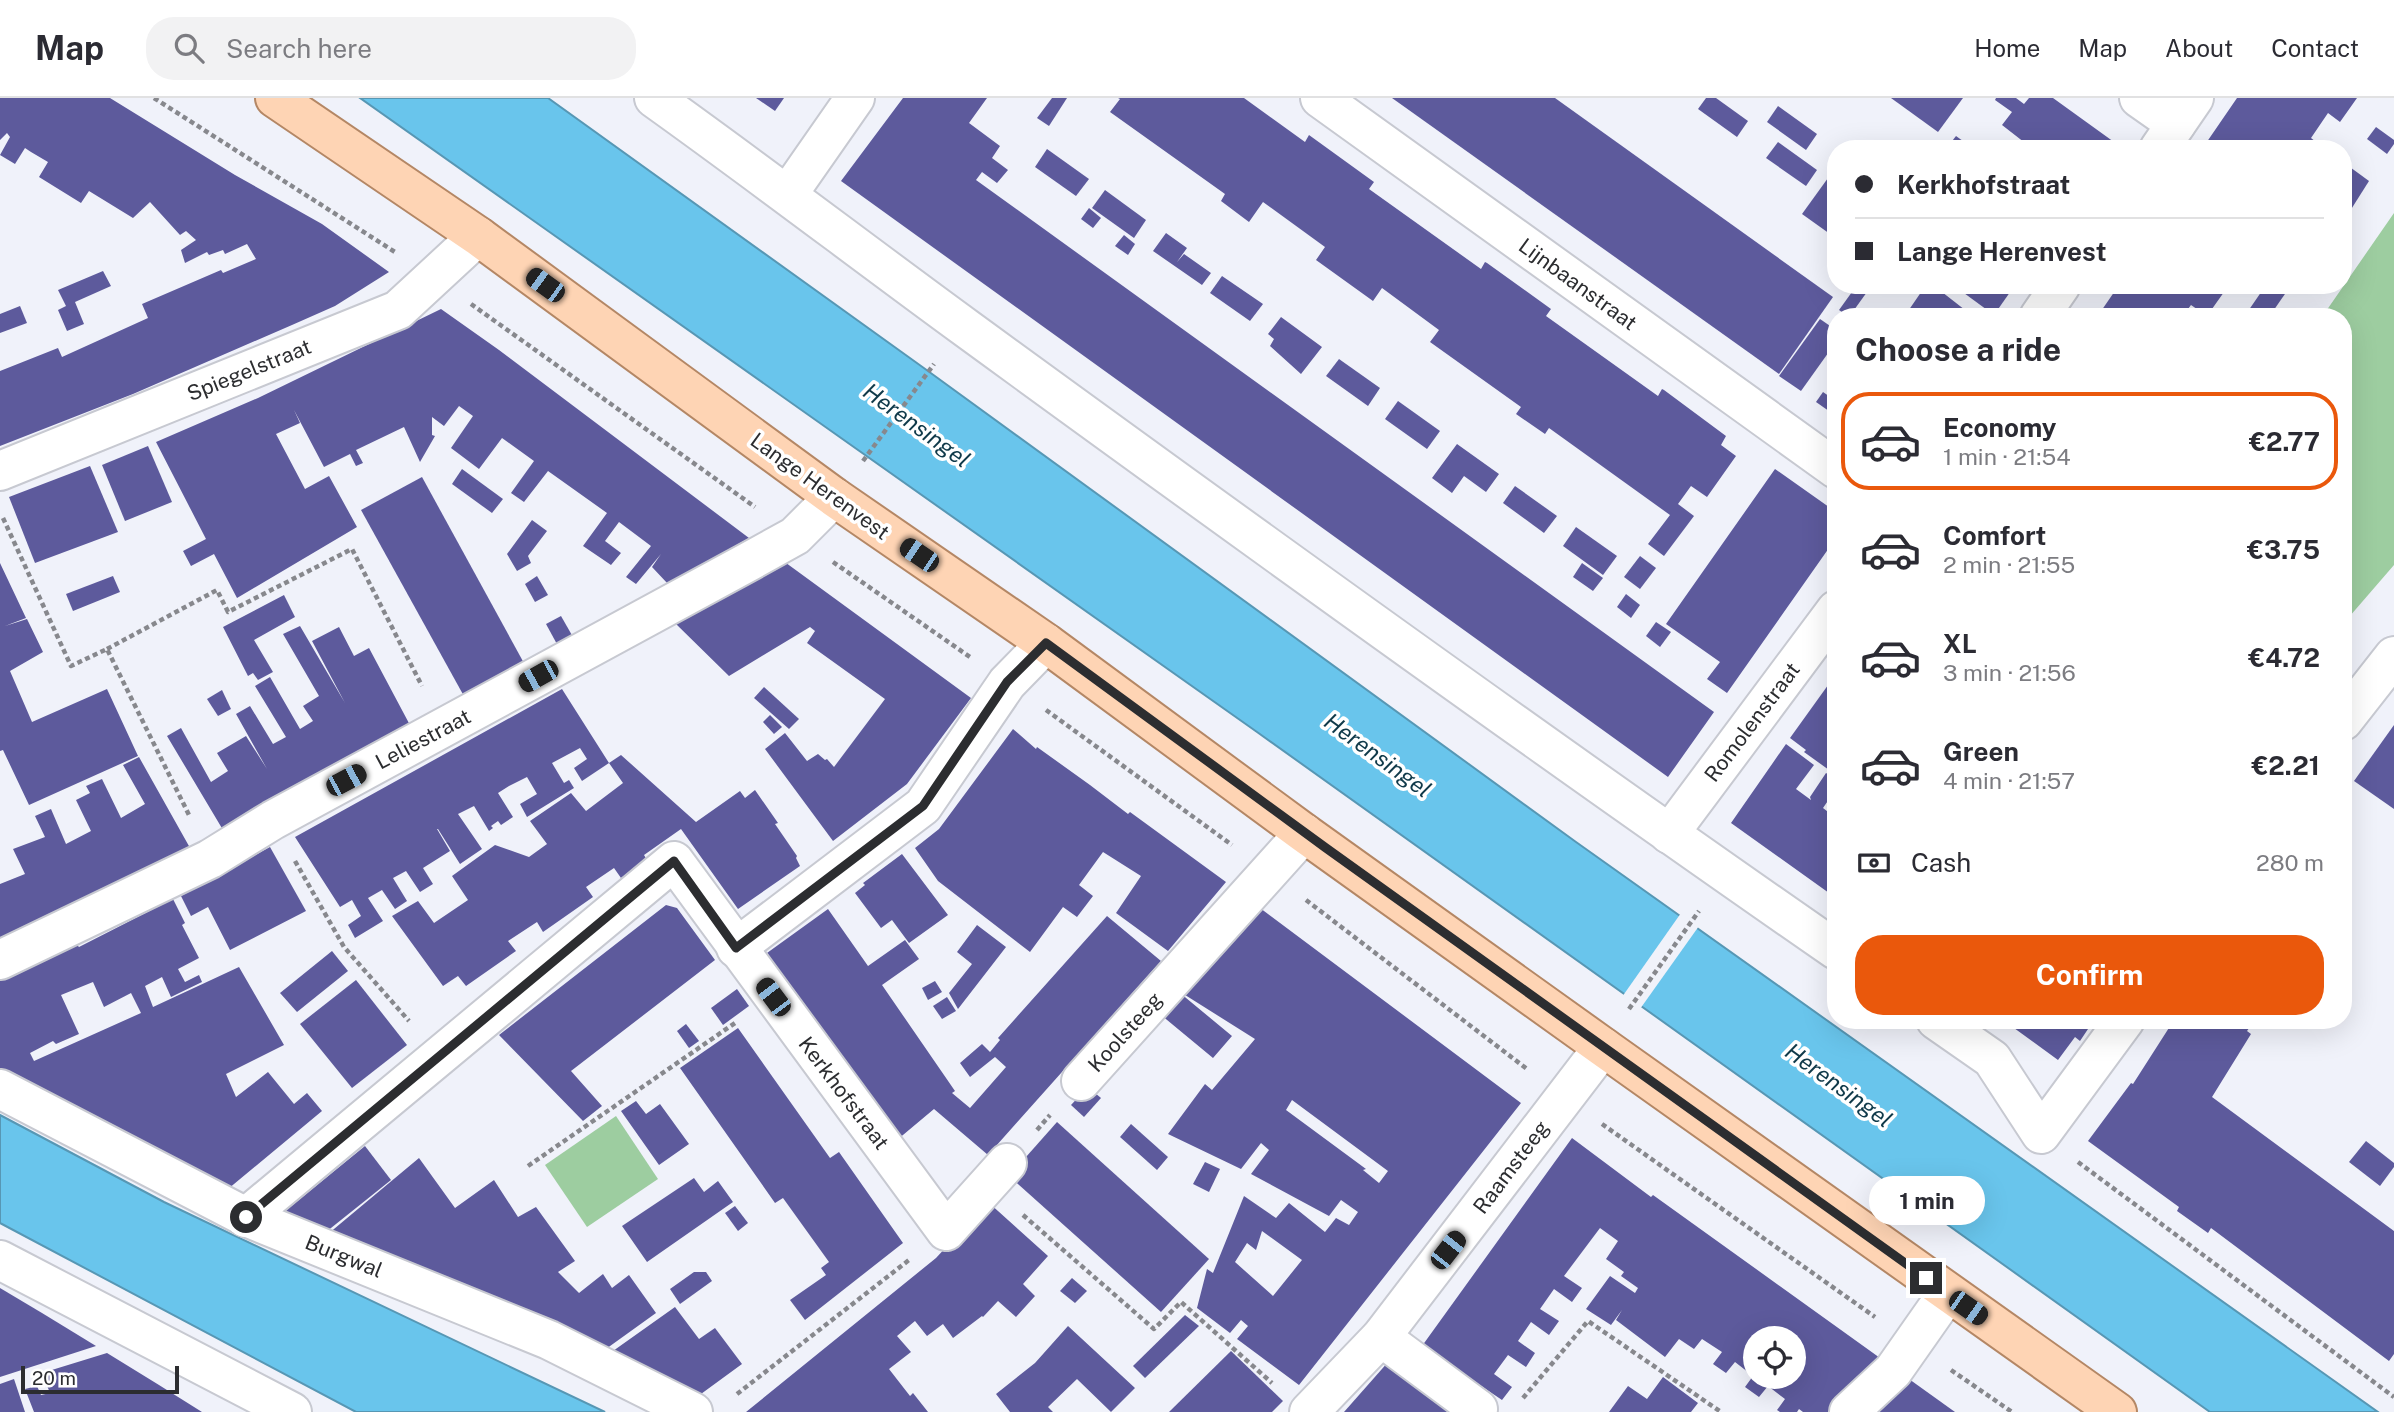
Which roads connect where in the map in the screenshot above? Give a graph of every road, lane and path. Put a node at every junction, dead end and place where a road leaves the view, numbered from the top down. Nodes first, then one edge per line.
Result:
1 (154, 98) edge
2 (275, 98) edge
3 (654, 98) edge
4 (855, 98) edge
5 (1320, 98) edge
6 (2139, 98) edge
7 (2176, 124) edge
8 (788, 194) junction
9 (478, 236) junction
10 (434, 277) junction
11 (928, 371) dead end
12 (868, 456) dead end
13 (1827, 464) edge
14 (0, 471) edge
15 (834, 497) junction
16 (0, 512) edge
17 (795, 536) junction
18 (1827, 622) edge
19 (1046, 643) junction
20 (107, 649) junction
21 (2394, 656) edge
22 (1007, 682) junction
23 (2352, 709) edge
24 (444, 728) junction
25 (273, 820) junction
26 (1304, 833) junction
27 (1669, 834) junction
28 (210, 859) junction
29 (1269, 872) junction
30 (1696, 915) dead end
31 (1827, 944) edge
32 (736, 948) junction
33 (0, 960) edge
34 (773, 997) junction
35 (1629, 1009) dead end
36 (1949, 1029) edge
37 (2118, 1029) edge
38 (1603, 1047) junction
39 (440, 1056) junction
40 (1081, 1081) joint
41 (0, 1089) edge
42 (1564, 1098) junction
43 (2041, 1134) junction
44 (528, 1166) dead end
45 (997, 1174) junction
46 (246, 1217) junction
47 (946, 1231) junction
48 (0, 1260) edge
49 (1947, 1294) junction
50 (1381, 1337) junction
51 (1912, 1342) junction
52 (1273, 1385) dead end
53 (735, 1396) dead end
54 (2394, 1398) edge
55 (1478, 1409) joint
56 (292, 1412) edge
57 (693, 1412) edge
58 (1309, 1412) edge
59 (1721, 1412) edge
60 (1849, 1412) edge
61 (2012, 1412) edge
62 (2117, 1412) edge

1 - 10 path
2 - 9 main road, Lange Herenvest
3 - 8 street
4 - 8 street
5 - 13 street, Lijnbaanstraat
6 - 7 street
8 - 27 street
9 - 10 street, Spiegelstraat
9 - 15 main road, Lange Herenvest
10 - 14 street, Spiegelstraat
10 - 17 path
11 - 12 path
15 - 17 street, Leliestraat
15 - 19 main road, Lange Herenvest
16 - 20 path
17 - 22 path
17 - 24 street, Leliestraat
18 - 27 street, Romolenstraat
19 - 22 street
19 - 26 main road, Lange Herenvest
20 - 24 path
20 - 28 path
21 - 23 street
22 - 29 path
22 - 32 street
24 - 25 street, Leliestraat
25 - 28 street, Leliestraat
25 - 39 path
26 - 29 street, Koolsteeg
26 - 38 main road, Lange Herenvest
27 - 31 street
28 - 33 street, Leliestraat
29 - 40 street, Koolsteeg
29 - 42 path
30 - 35 path
32 - 34 street, Kerkhofstraat
32 - 39 street, Kerkhofstraat
34 - 44 path
34 - 47 street, Kerkhofstraat
36 - 43 street
37 - 43 street
38 - 42 street, Raamsteeg
38 - 49 main road, Lange Herenvest
39 - 46 street, Kerkhofstraat
40 - 45 path, Koolsteeg
41 - 46 street, Burgwal
42 - 50 street, Raamsteeg
42 - 51 path
43 - 54 path
45 - 47 street
45 - 52 path
46 - 57 street, Burgwal
47 - 53 path
48 - 56 street
49 - 51 street
49 - 62 main road, Lange Herenvest
50 - 55 street
50 - 58 street, Raamsteeg
51 - 60 street
51 - 61 path
55 - 59 path

